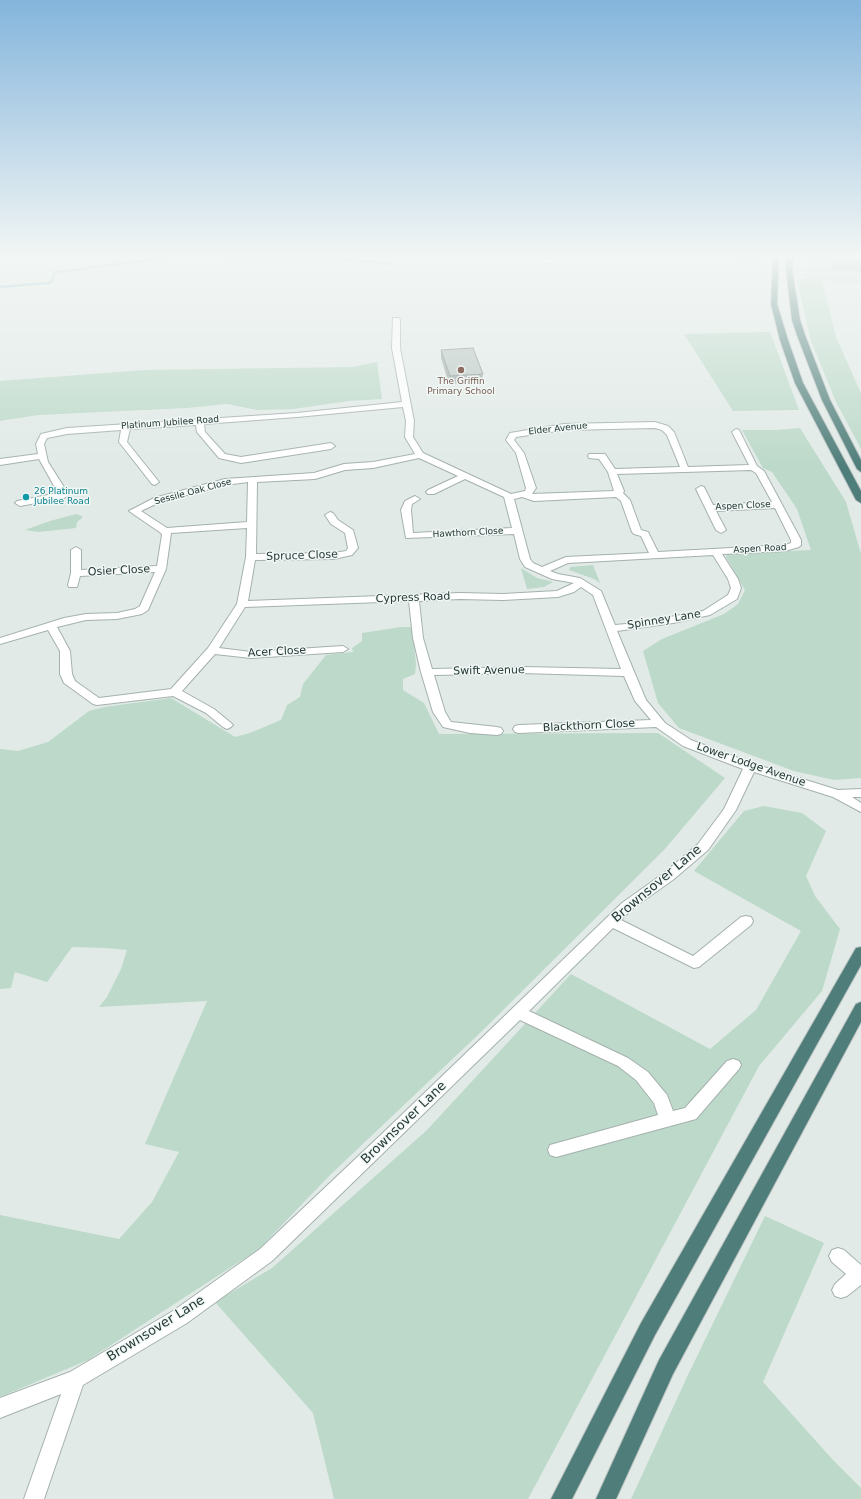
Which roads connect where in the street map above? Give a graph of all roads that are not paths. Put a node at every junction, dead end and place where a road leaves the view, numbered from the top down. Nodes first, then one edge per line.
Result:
1 (396, 326) edge
2 (780, 326) edge
3 (798, 326) edge
4 (406, 404) junction
5 (200, 421) junction
6 (126, 426) junction
7 (736, 432) dead end
8 (332, 446) dead end
9 (420, 455) junction
10 (41, 456) junction
11 (592, 456) dead end
12 (0, 462) edge
13 (753, 467) junction
14 (685, 469) junction
15 (861, 469) edge
16 (612, 472) junction
17 (465, 476) junction
18 (253, 480) junction
19 (155, 482) dead end
20 (701, 489) dead end
21 (431, 492) dead end
22 (522, 494) junction
23 (618, 494) junction
24 (509, 497) junction
25 (415, 499) dead end
26 (861, 500) edge
27 (20, 503) dead end
28 (777, 505) junction
29 (710, 508) junction
30 (330, 515) dead end
31 (252, 525) junction
32 (720, 530) dead end
33 (165, 531) junction
34 (518, 531) junction
35 (76, 550) dead end
36 (715, 551) junction
37 (655, 555) junction
38 (251, 558) junction
39 (161, 569) junction
40 (541, 571) junction
41 (76, 573) junction
42 (581, 582) junction
43 (73, 585) dead end
44 (414, 598) junction
45 (242, 604) junction
46 (51, 626) junction
47 (611, 628) junction
48 (0, 641) edge
49 (343, 649) dead end
50 (212, 650) junction
51 (427, 672) junction
52 (628, 673) junction
53 (175, 692) junction
54 (659, 723) junction
55 (227, 725) dead end
56 (520, 729) dead end
57 (497, 730) dead end
58 (750, 767) junction
59 (861, 793) edge
60 (837, 794) junction
61 (861, 808) edge
62 (612, 921) junction
63 (746, 921) dead end
64 (861, 952) edge
65 (861, 1008) edge
66 (518, 1012) junction
67 (733, 1065) dead end
68 (667, 1119) junction
69 (556, 1150) dead end
70 (838, 1256) dead end
71 (860, 1276) edge
72 (841, 1290) dead end
73 (76, 1379) junction
74 (0, 1408) edge
75 (34, 1499) edge
76 (561, 1499) edge
77 (606, 1499) edge

1 - 4 street
2 - 26 highway
3 - 15 highway
4 - 5 street, Platinum Jubilee Road
4 - 9 street
5 - 6 street, Platinum Jubilee Road
5 - 8 street
6 - 10 street, Platinum Jubilee Road
6 - 19 street
7 - 13 street, Aspen Road
9 - 17 street
9 - 18 street, Sessile Oak Close
10 - 12 street
10 - 27 street
11 - 16 street
13 - 14 street
13 - 28 street, Aspen Road
14 - 16 street
14 - 22 street, Elder Avenue
16 - 23 street
17 - 21 street
17 - 24 street
18 - 31 street
18 - 33 street, Sessile Oak Close
20 - 29 street, Aspen Close
22 - 23 street
22 - 24 street
23 - 37 street
24 - 34 street, Lower Lodge Avenue
25 - 34 street, Hawthorn Close
28 - 29 street, Aspen Close
28 - 36 street, Aspen Road
29 - 32 street, Aspen Close
30 - 38 street, Spruce Close
31 - 33 street
31 - 38 street
33 - 39 street
34 - 40 street, Lower Lodge Avenue
35 - 41 street
36 - 37 street, Aspen Road
36 - 47 street, Spinney Lane
37 - 40 street, Aspen Road
38 - 45 street
39 - 41 street, Osier Close
39 - 46 street
40 - 42 street, Lower Lodge Avenue
41 - 43 street
42 - 44 street, Cypress Road
42 - 47 street, Lower Lodge Avenue
44 - 45 street, Cypress Road
44 - 51 street
45 - 50 street
46 - 48 street
46 - 53 street
47 - 52 street, Lower Lodge Avenue
49 - 50 street, Acer Close
50 - 53 street
51 - 52 street, Swift Avenue
51 - 57 street
52 - 54 street, Lower Lodge Avenue
53 - 55 street
54 - 56 street, Blackthorn Close
54 - 58 street, Lower Lodge Avenue
58 - 60 street, Lower Lodge Avenue
58 - 62 street, Brownsover Lane
59 - 60 street, Lower Lodge Avenue
60 - 61 street, Lower Lodge Avenue
62 - 63 street
62 - 66 street, Brownsover Lane
64 - 76 highway
65 - 77 highway
66 - 68 street
66 - 73 street, Brownsover Lane
67 - 68 street
68 - 69 street
70 - 71 street
71 - 72 street
73 - 74 street, Brownsover Lane
73 - 75 street

